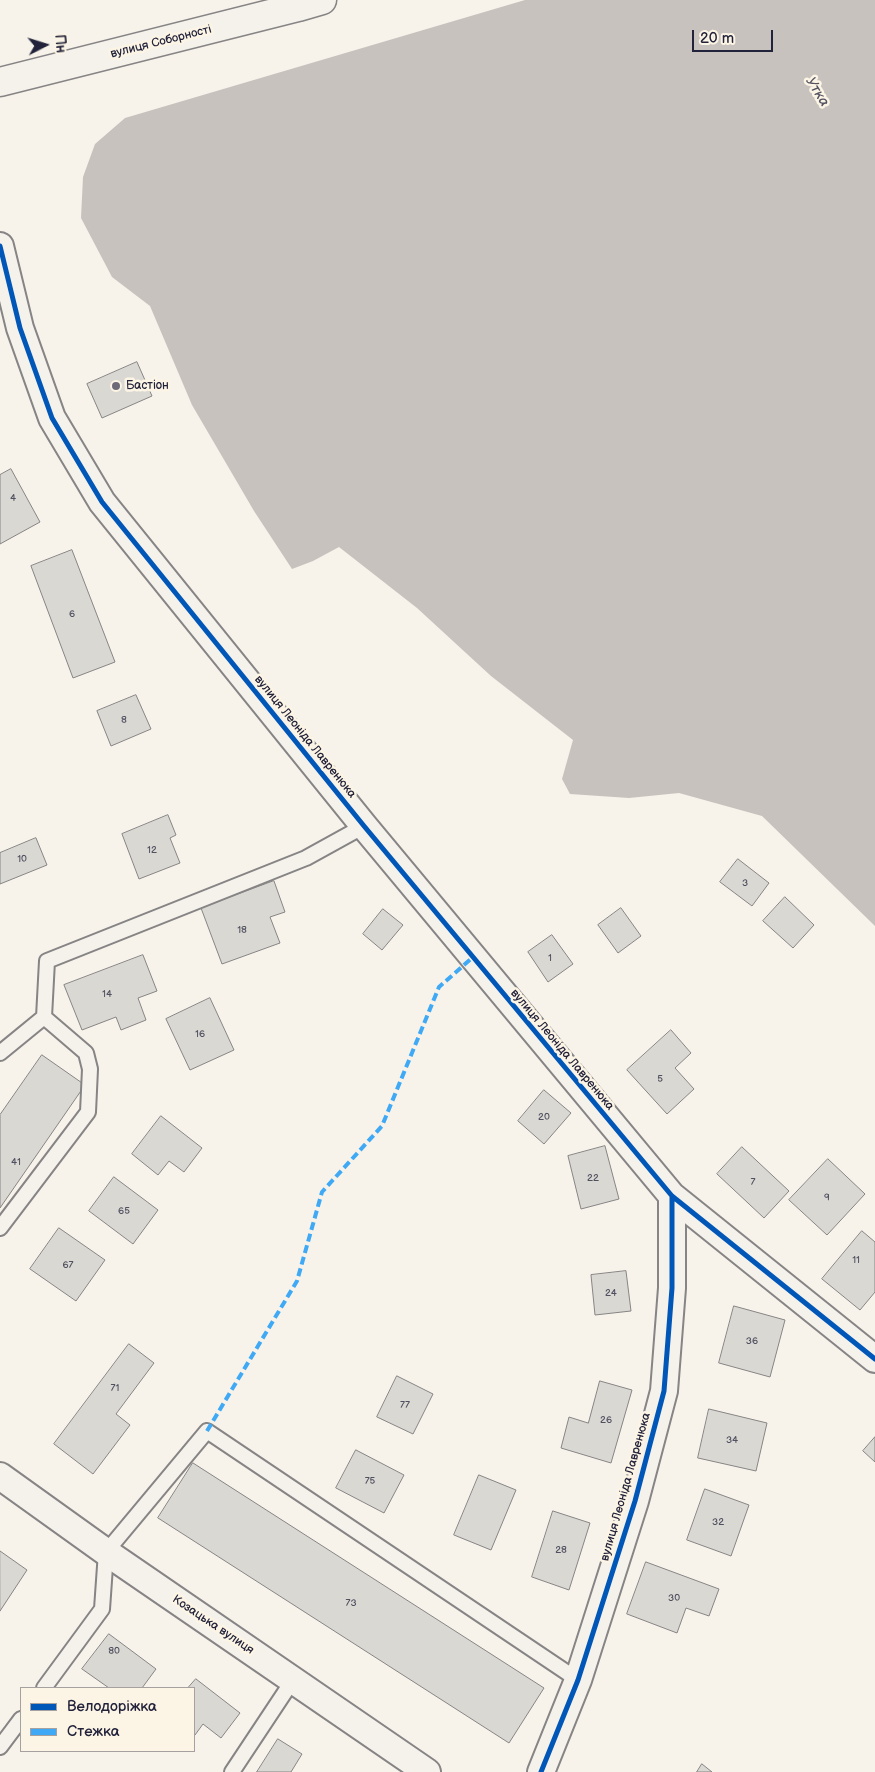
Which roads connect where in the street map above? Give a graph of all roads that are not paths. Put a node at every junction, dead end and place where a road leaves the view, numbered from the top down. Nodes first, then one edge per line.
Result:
1 (322, 0) edge
2 (0, 82) edge
3 (0, 246) edge
4 (364, 826) junction
5 (44, 1017) junction
6 (0, 1053) edge
7 (672, 1196) junction
8 (0, 1228) edge
9 (875, 1359) edge
10 (0, 1476) edge
11 (106, 1552) junction
12 (293, 1680) junction
13 (578, 1680) junction
14 (45, 1687) edge
15 (20, 1720) edge
16 (0, 1747) edge
17 (232, 1772) edge
18 (426, 1772) edge
19 (540, 1772) edge

1 - 2 main road, вулиця Соборності
3 - 4 street, вулиця Леоніда Лавренюка
4 - 5 lane
4 - 7 street, вулиця Леоніда Лавренюка
5 - 6 lane
5 - 8 lane
7 - 9 street, вулиця Леоніда Лавренюка
7 - 13 street, вулиця Леоніда Лавренюка
10 - 11 street, Козацька вулиця
11 - 12 street, Козацька вулиця
11 - 13 lane
11 - 14 lane
12 - 17 lane
12 - 18 street, Козацька вулиця
13 - 19 street, вулиця Леоніда Лавренюка
15 - 16 lane

